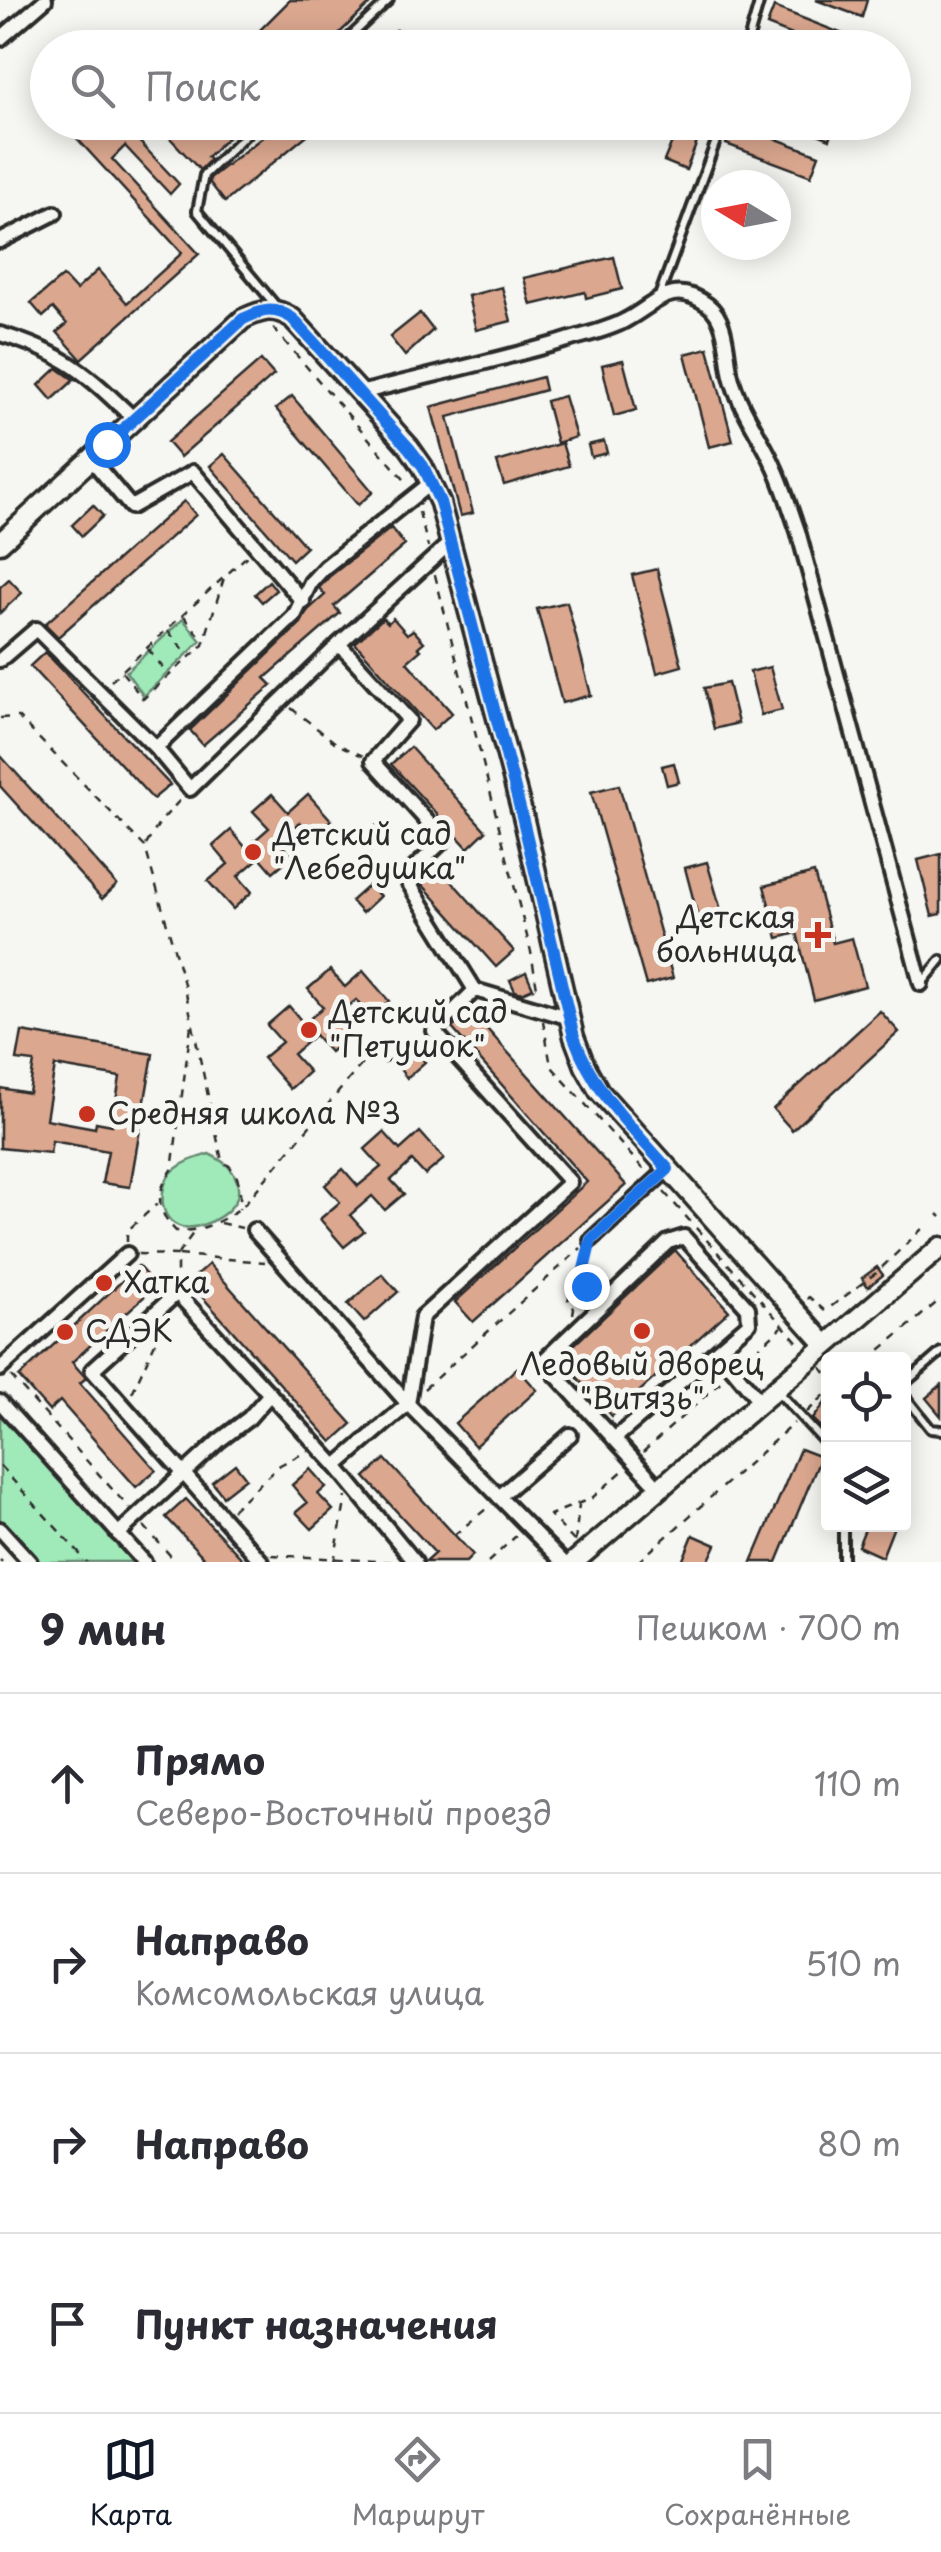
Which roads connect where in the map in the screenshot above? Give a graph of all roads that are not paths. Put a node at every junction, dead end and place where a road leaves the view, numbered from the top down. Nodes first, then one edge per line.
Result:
1 (45, 0) edge
2 (388, 0) edge
3 (760, 0) edge
4 (357, 30) edge
5 (751, 30) edge
6 (0, 39) edge
7 (240, 140) edge
8 (716, 140) edge
9 (55, 213) dead end
10 (0, 241) edge
11 (659, 296) junction
12 (271, 310) junction
13 (0, 334) edge
14 (360, 393) junction
15 (134, 420) junction
16 (91, 459) junction
17 (432, 482) junction
18 (451, 542) junction
19 (0, 543) edge
20 (303, 602) junction
21 (339, 644) junction
22 (0, 660) edge
23 (156, 748) junction
24 (941, 960) edge
25 (921, 984) joint
26 (475, 990) junction
27 (570, 1018) junction
28 (668, 1169) junction
29 (254, 1230) road end
30 (591, 1240) road end
31 (941, 1246) edge
32 (127, 1254) road end
33 (826, 1345) junction
34 (718, 1350) junction
35 (941, 1352) edge
36 (1, 1368) edge
37 (911, 1378) edge
38 (776, 1390) junction
39 (270, 1394) junction
40 (0, 1402) edge
41 (761, 1403) junction
42 (408, 1404) junction
43 (911, 1404) edge
44 (941, 1430) edge
45 (570, 1435) dead end
46 (614, 1439) junction
47 (824, 1442) edge
48 (336, 1466) junction
49 (183, 1475) junction
50 (660, 1489) junction
51 (500, 1497) junction
52 (0, 1529) edge
53 (843, 1532) edge
54 (118, 1534) junction
55 (258, 1558) edge
56 (30, 1562) edge
57 (144, 1562) edge
58 (414, 1562) edge
59 (563, 1562) edge
60 (574, 1562) edge
61 (844, 1562) edge

1 - 6 street
2 - 4 lane
3 - 5 lane
7 - 12 lane
8 - 11 lane
9 - 10 street
11 - 14 street
11 - 25 street
12 - 14 street
12 - 15 street
13 - 15 street
14 - 17 street
15 - 16 street
16 - 19 street
16 - 20 street
17 - 18 street
17 - 20 street
18 - 21 street
18 - 27 street
20 - 23 street
21 - 23 street
21 - 26 street
22 - 23 street
24 - 25 lane
26 - 27 street
26 - 42 street
27 - 28 street
28 - 30 street
28 - 33 street
29 - 42 street
31 - 33 street
32 - 36 street
33 - 38 street
34 - 41 street
34 - 46 street
34 - 46 street
35 - 37 lane
38 - 41 street
38 - 47 lane
39 - 48 street
39 - 49 street
39 - 49 street
40 - 54 street
41 - 50 street
42 - 48 street
42 - 51 street
43 - 44 lane
45 - 51 street
46 - 50 street
48 - 58 street
49 - 54 street
49 - 55 street
50 - 60 street
51 - 59 street
52 - 56 street
53 - 61 lane
54 - 57 street

